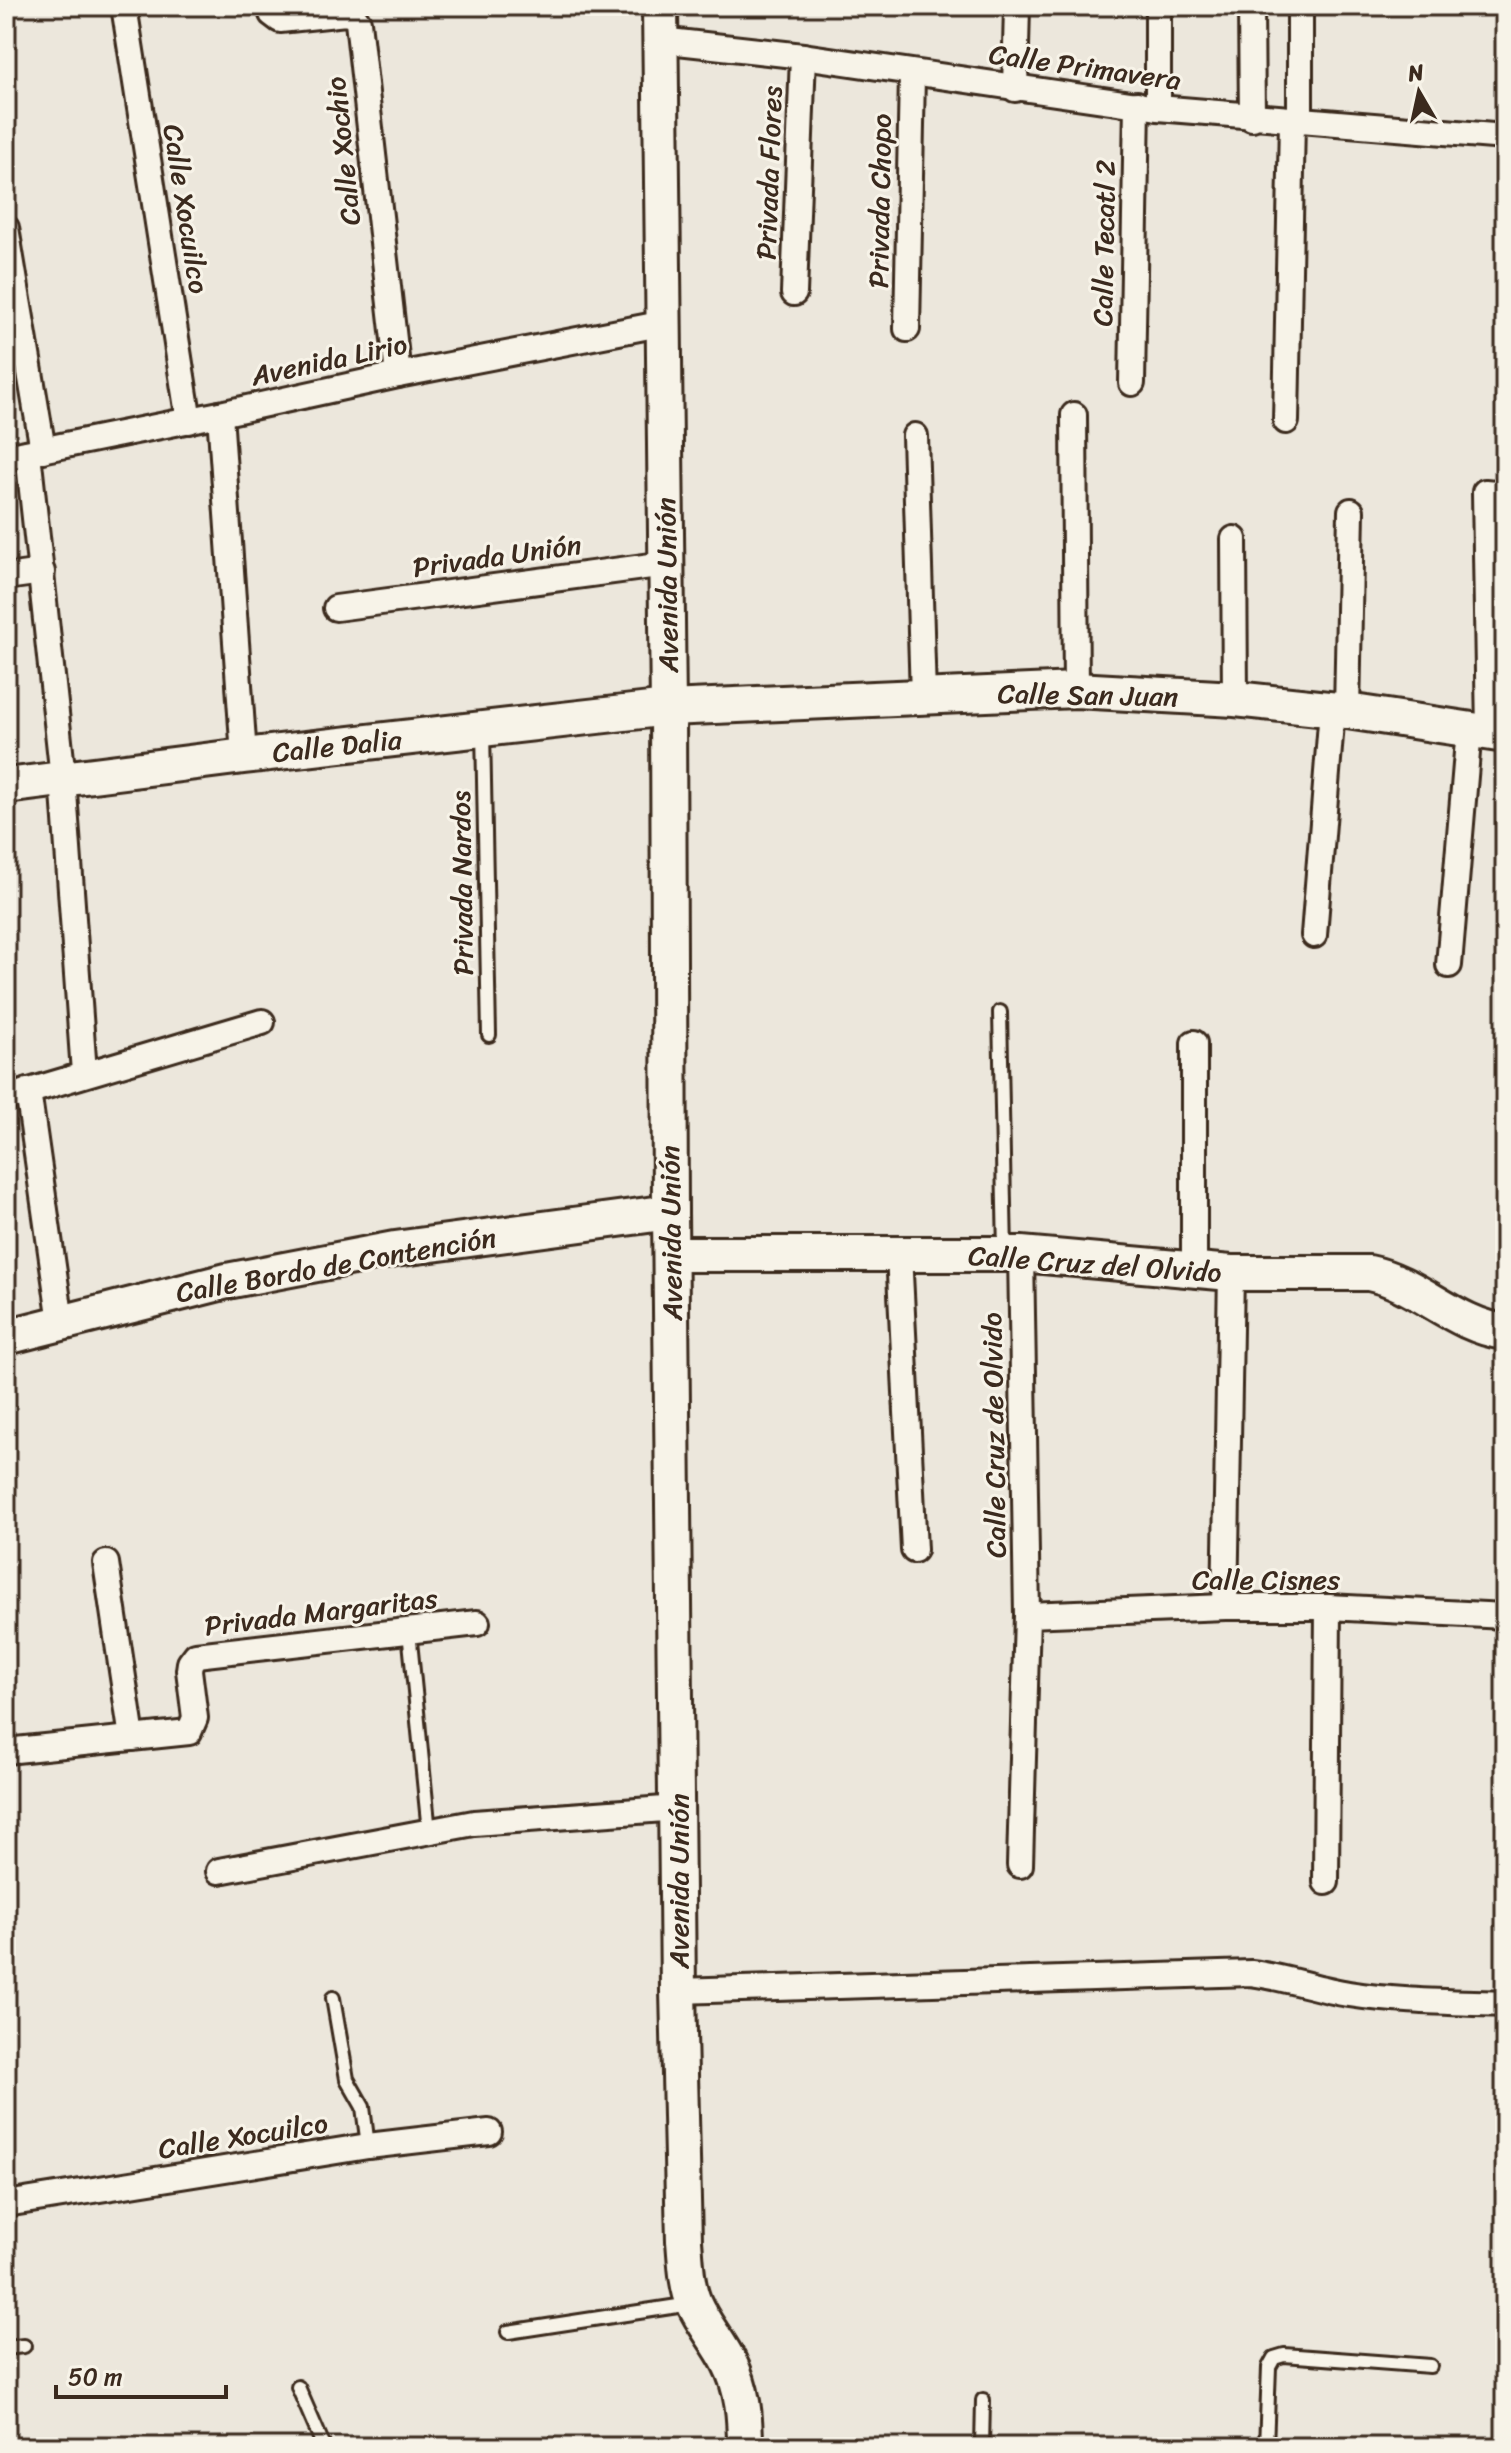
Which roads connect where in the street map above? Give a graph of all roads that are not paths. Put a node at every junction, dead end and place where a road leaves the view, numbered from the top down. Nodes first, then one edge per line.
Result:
1 (124, 6) edge
2 (270, 6) edge
3 (660, 6) edge
4 (1017, 6) edge
5 (1158, 6) edge
6 (1251, 6) edge
7 (1300, 6) edge
8 (660, 40) junction
9 (803, 56) junction
10 (912, 74) junction
11 (1015, 89) junction
12 (1148, 106) junction
13 (1252, 118) junction
14 (1296, 121) junction
15 (1505, 137) edge
16 (6, 228) edge
17 (794, 293) dead end
18 (665, 323) junction
19 (907, 329) dead end
20 (398, 375) junction
21 (1132, 383) dead end
22 (220, 414) junction
23 (1074, 415) dead end
24 (189, 421) junction
25 (1286, 421) dead end
26 (915, 436) dead end
27 (26, 453) edge
28 (1505, 494) edge
29 (1351, 511) dead end
30 (1234, 539) dead end
31 (666, 564) junction
32 (42, 572) junction
33 (6, 577) edge
34 (336, 608) dead end
35 (1076, 690) junction
36 (923, 696) junction
37 (1235, 699) junction
38 (668, 708) junction
39 (1339, 710) junction
40 (483, 730) junction
41 (1487, 732) edge
42 (244, 756) junction
43 (63, 778) junction
44 (6, 786) edge
45 (1314, 935) dead end
46 (1449, 965) dead end
47 (1000, 1012) dead end
48 (262, 1022) dead end
49 (489, 1035) dead end
50 (1194, 1043) dead end
51 (84, 1073) junction
52 (17, 1094) edge
53 (670, 1212) junction
54 (671, 1254) junction
55 (899, 1254) junction
56 (1013, 1255) junction
57 (1194, 1271) junction
58 (1231, 1273) junction
59 (61, 1322) junction
60 (1505, 1332) edge
61 (6, 1337) edge
62 (914, 1550) dead end
63 (106, 1563) dead end
64 (1225, 1607) junction
65 (1328, 1607) junction
66 (1027, 1615) junction
67 (1505, 1616) edge
68 (477, 1623) dead end
69 (409, 1631) junction
70 (132, 1738) junction
71 (6, 1751) edge
72 (678, 1808) junction
73 (429, 1832) junction
74 (1020, 1865) dead end
75 (219, 1871) dead end
76 (1326, 1882) dead end
77 (678, 1991) junction
78 (333, 1998) dead end
79 (1505, 2004) edge
80 (489, 2132) dead end
81 (368, 2146) junction
82 (6, 2204) edge
83 (694, 2303) junction
84 (508, 2332) dead end
85 (24, 2346) dead end
86 (6, 2348) edge
87 (1430, 2366) dead end
88 (298, 2387) dead end
89 (983, 2400) dead end
90 (324, 2447) edge
91 (745, 2447) edge
92 (982, 2447) edge
93 (1266, 2447) edge

1 - 24 street, Calle Xocuilco
2 - 20 street, Calle Xochio
3 - 8 street, Avenida Unión
4 - 11 street
5 - 12 street, Calle Tecatl 2
6 - 13 street
7 - 14 street
8 - 9 street, Calle Primavera
8 - 18 street, Avenida Unión
9 - 10 street, Calle Primavera
9 - 17 street, Privada Flores
10 - 11 street, Calle Primavera
10 - 19 street, Privada Chopo
11 - 12 street, Calle Primavera
12 - 13 street, Calle Primavera
12 - 21 street, Calle Tecatl 2
13 - 14 street, Calle Primavera
14 - 15 street, Calle Primavera
14 - 25 street
16 - 27 street
18 - 20 street, Avenida Lirio
18 - 31 street, Avenida Unión
20 - 22 street, Avenida Lirio
22 - 24 street, Avenida Lirio
22 - 42 street
23 - 35 street
24 - 27 street, Avenida Lirio
26 - 36 street
27 - 32 street
28 - 41 street
29 - 39 street
30 - 37 street
31 - 34 street, Privada Unión
31 - 38 street, Avenida Unión
32 - 33 street
32 - 43 street
35 - 36 street, Calle San Juan
35 - 37 street, Calle San Juan
36 - 38 street, Calle San Juan
37 - 39 street, Calle San Juan
38 - 40 street, Calle Dalia
38 - 53 street, Avenida Unión
39 - 41 street, Calle San Juan
39 - 45 street
40 - 42 street, Calle Dalia
40 - 49 lane, Privada Nardos
41 - 46 street
42 - 43 street, Calle Dalia
43 - 44 street, Calle Dalia
43 - 51 street
47 - 56 lane
48 - 51 street
50 - 57 street
51 - 52 street
52 - 59 street
53 - 54 street, Avenida Unión
53 - 59 street, Calle Bordo de Contención
54 - 55 street, Calle Cruz del Olvido
54 - 72 street, Avenida Unión
55 - 56 street, Calle Cruz del Olvido
55 - 62 street
56 - 57 street, Calle Cruz del Olvido
56 - 66 street, Calle Cruz de Olvido
57 - 58 street, Calle Cruz del Olvido
58 - 60 street, Calle Cruz del Olvido
58 - 64 street
59 - 61 street, Calle Bordo de Contención
63 - 70 street
64 - 65 street, Calle Cisnes
64 - 66 street, Calle Cisnes
65 - 67 street, Calle Cisnes
65 - 76 street
66 - 74 street, Calle Cruz de Olvido
68 - 69 street, Privada Margaritas
69 - 70 street, Privada Margaritas
69 - 73 lane
70 - 71 street, Privada Margaritas
72 - 73 street
72 - 77 street, Avenida Unión
73 - 75 street
77 - 79 street
77 - 83 street, Avenida Unión
78 - 81 lane
80 - 81 street, Calle Xocuilco
81 - 82 street, Calle Xocuilco
83 - 84 lane
83 - 91 street, Avenida Unión
85 - 86 lane
87 - 93 lane
88 - 90 lane
89 - 92 lane

